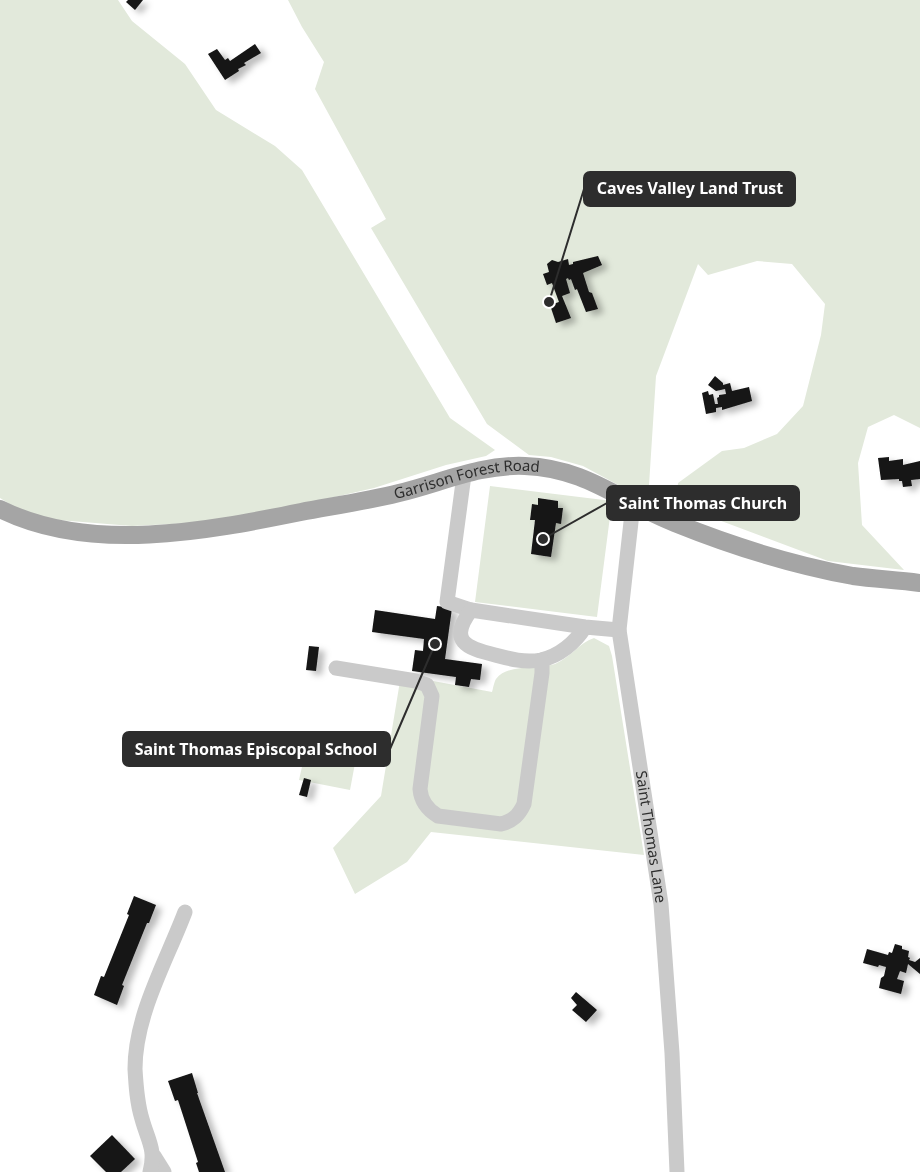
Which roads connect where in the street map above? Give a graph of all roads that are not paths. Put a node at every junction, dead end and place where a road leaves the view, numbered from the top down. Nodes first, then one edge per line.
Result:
1 (464, 475) junction
2 (633, 504) junction
3 (0, 509) edge
4 (920, 583) edge
5 (471, 610) junction
6 (585, 627) junction
7 (619, 630) junction
8 (542, 660) junction
9 (336, 668) dead end
10 (185, 912) dead end
11 (154, 1156) junction
12 (150, 1172) edge
13 (164, 1172) edge
14 (677, 1172) edge

1 - 2 main road, Garrison Forest Road
1 - 3 main road, Garrison Forest Road
1 - 5 street
2 - 4 main road, Garrison Forest Road
2 - 7 street, Saint Thomas Lane
5 - 6 street
5 - 8 street
6 - 7 street
6 - 8 street
7 - 14 street, Saint Thomas Lane
8 - 9 street
10 - 11 street
11 - 12 street
11 - 13 street

